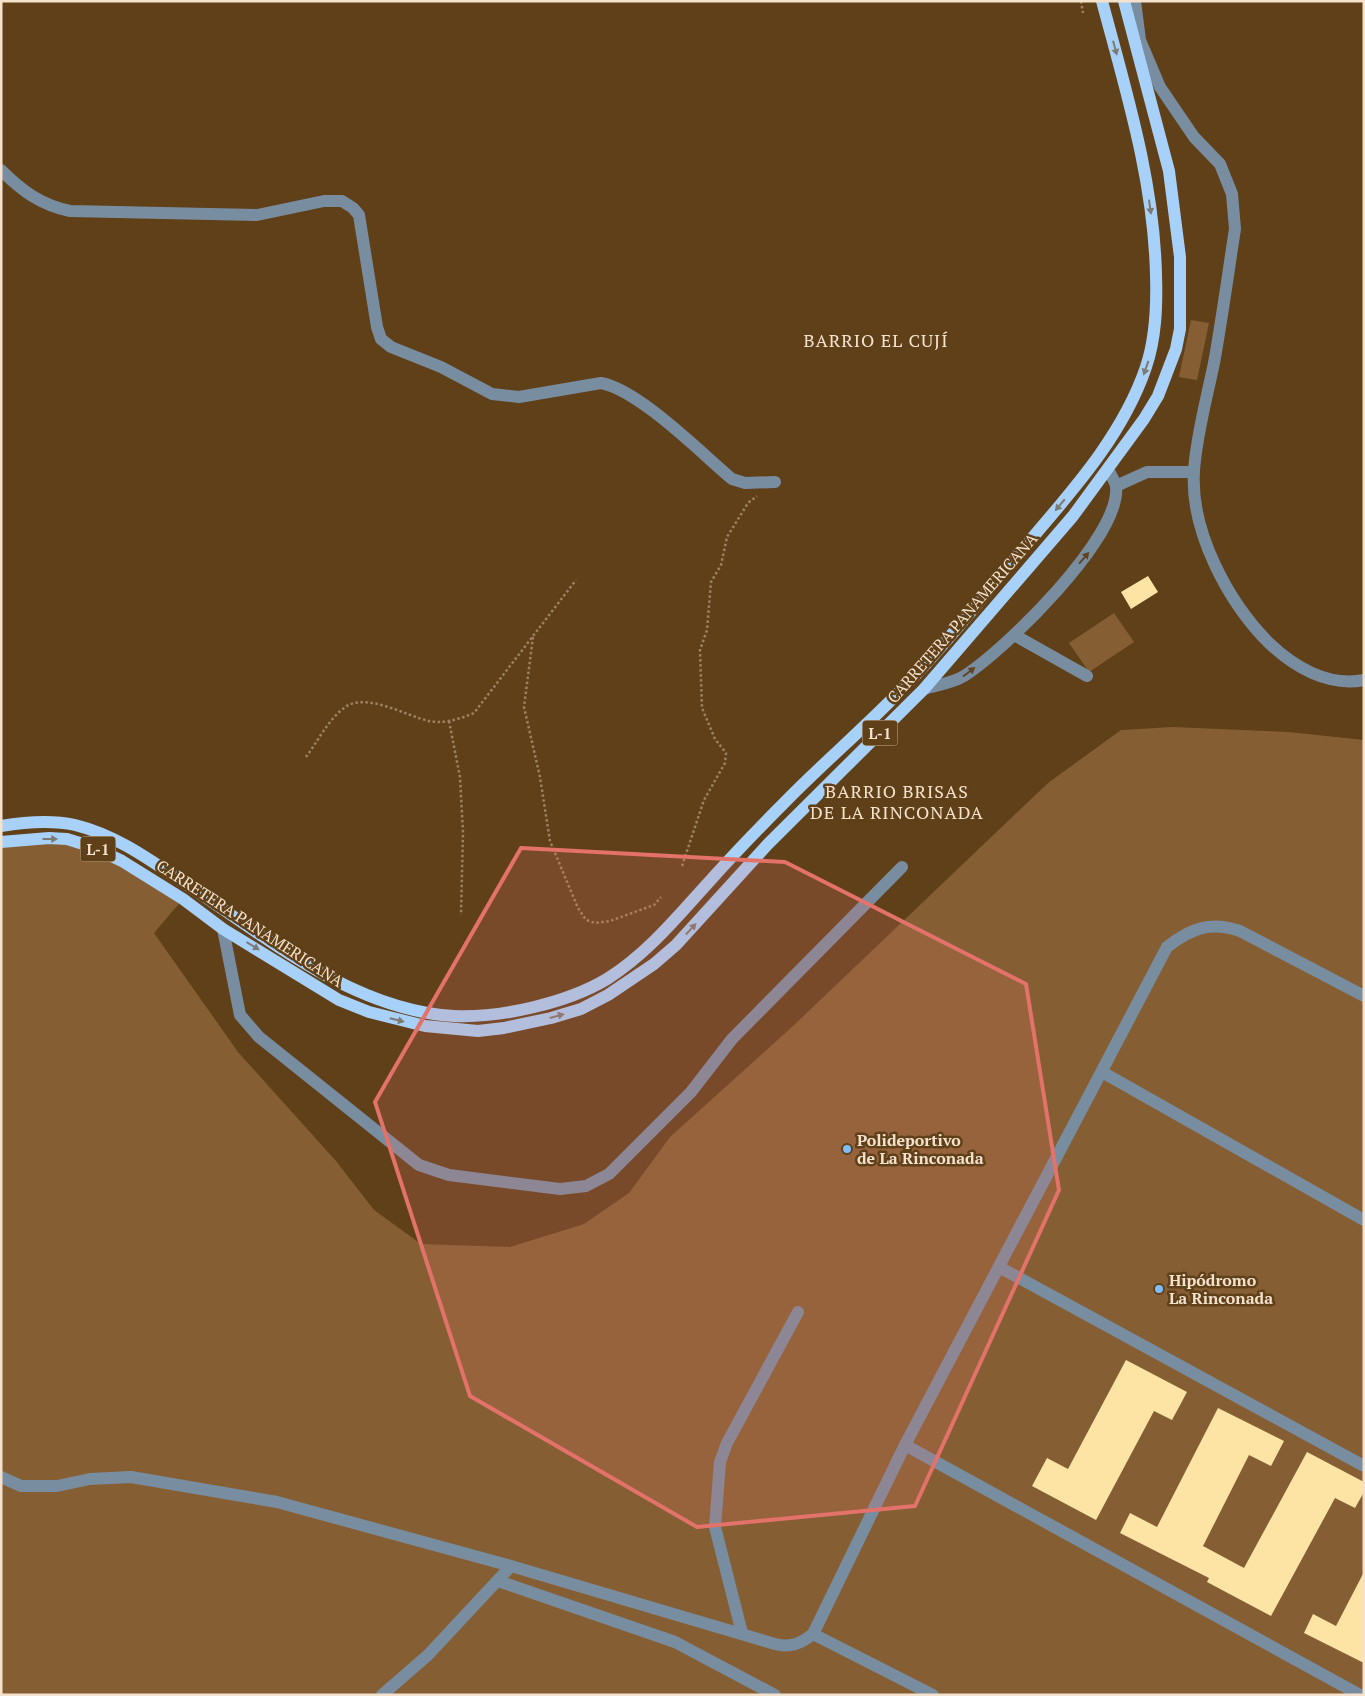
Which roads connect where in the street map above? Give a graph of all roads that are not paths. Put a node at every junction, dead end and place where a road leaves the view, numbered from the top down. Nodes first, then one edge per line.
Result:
1 (1102, 1) edge
2 (1124, 1) edge
3 (1134, 1) edge
4 (1, 170) edge
5 (1108, 468) junction
6 (1194, 472) junction
7 (776, 482) road end
8 (1116, 486) junction
9 (1016, 636) junction
10 (1088, 676) dead end
11 (1364, 680) edge
12 (924, 689) junction
13 (1, 826) edge
14 (1, 842) edge
15 (902, 867) dead end
16 (223, 928) junction
17 (1364, 996) edge
18 (1102, 1072) junction
19 (1364, 1220) edge
20 (999, 1267) junction
21 (798, 1312) dead end
22 (904, 1445) junction
23 (1364, 1466) edge
24 (1, 1476) edge
25 (511, 1566) junction
26 (498, 1581) junction
27 (742, 1633) junction
28 (813, 1634) junction
29 (382, 1695) edge
30 (775, 1695) edge
31 (933, 1695) edge
32 (1360, 1695) edge

1 -> 13 main road, CARRETERA PANAMERICANA / L-1
2 - 5 main road, CARRETERA PANAMERICANA / L-1
3 - 6 street
4 - 7 street
5 - 8 street
5 - 12 main road, CARRETERA PANAMERICANA / L-1
6 - 8 street
6 - 11 street
9 -> 8 street
9 - 10 street
12 -> 9 street
16 -> 12 main road, CARRETERA PANAMERICANA / L-1
14 -> 16 main road, CARRETERA PANAMERICANA / L-1
15 - 16 street
17 - 18 street
18 - 19 street
18 - 20 street
20 - 22 street
20 - 23 street
21 - 27 street
22 - 28 street
22 - 32 street
24 - 25 street
25 - 26 street
25 - 27 street
26 - 29 street
26 - 30 street
27 - 28 street
28 - 31 street

